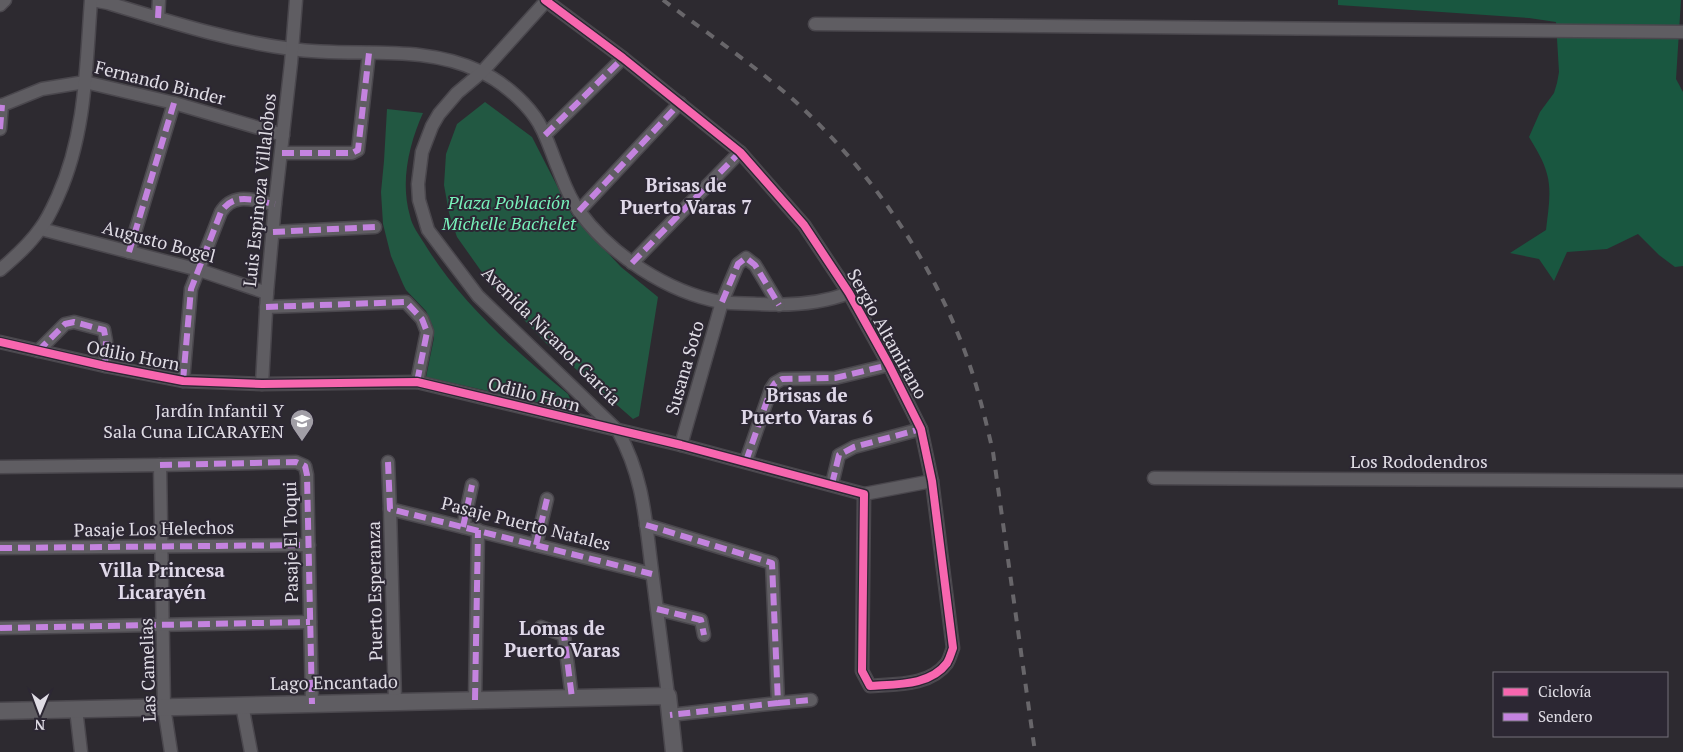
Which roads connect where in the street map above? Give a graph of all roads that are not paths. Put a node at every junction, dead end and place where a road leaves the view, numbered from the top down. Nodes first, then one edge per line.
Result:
1 (5, 0) edge
2 (91, 0) edge
3 (159, 0) edge
4 (296, 0) edge
5 (546, 0) edge
6 (0, 5) edge
7 (158, 18) junction
8 (815, 24) dead end
9 (1683, 32) edge
10 (292, 50) junction
11 (369, 53) junction
12 (623, 58) junction
13 (482, 72) junction
14 (85, 82) junction
15 (174, 103) junction
16 (680, 103) junction
17 (1, 106) edge
18 (0, 128) edge
19 (283, 134) junction
20 (545, 135) junction
21 (740, 152) junction
22 (282, 153) junction
23 (275, 204) junction
24 (579, 212) junction
25 (375, 227) dead end
26 (41, 229) junction
27 (273, 232) junction
28 (129, 252) junction
29 (632, 263) junction
30 (0, 270) edge
31 (199, 270) junction
32 (267, 293) junction
33 (850, 293) junction
34 (722, 302) junction
35 (779, 305) junction
36 (266, 307) junction
37 (0, 342) edge
38 (38, 352) junction
39 (889, 365) junction
40 (105, 366) junction
41 (183, 381) junction
42 (417, 382) junction
43 (262, 384) junction
44 (580, 395) junction
45 (571, 420) junction
46 (921, 429) junction
47 (618, 431) junction
48 (681, 444) junction
49 (746, 461) junction
50 (388, 462) dead end
51 (160, 466) junction
52 (0, 467) edge
53 (1154, 478) dead end
54 (932, 481) junction
55 (1683, 481) edge
56 (832, 484) junction
57 (472, 485) dead end
58 (864, 494) junction
59 (547, 498) dead end
60 (390, 509) junction
61 (646, 525) junction
62 (463, 527) junction
63 (478, 530) junction
64 (536, 544) junction
65 (309, 545) junction
66 (161, 547) junction
67 (0, 548) edge
68 (652, 574) junction
69 (657, 609) junction
70 (310, 622) junction
71 (163, 624) junction
72 (541, 627) dead end
73 (0, 628) edge
74 (704, 635) dead end
75 (668, 696) junction
76 (572, 698) junction
77 (475, 700) junction
78 (810, 700) dead end
79 (395, 702) junction
80 (778, 703) junction
81 (312, 704) junction
82 (242, 706) junction
83 (164, 707) junction
84 (76, 709) junction
85 (0, 711) edge
86 (670, 715) junction
87 (81, 752) edge
88 (171, 752) edge
89 (251, 752) edge
90 (674, 752) edge

1 - 6 street
2 - 7 street
2 - 14 street
3 - 7 street
4 - 10 street, Luis Espinoza Villalobos
5 - 12 street, Sergio Altamirano
5 - 13 street, Avenida Nicanor García
7 - 10 street
8 - 9 street
10 - 11 street
10 - 19 street, Luis Espinoza Villalobos
11 - 13 street
11 - 22 street
12 - 16 street, Sergio Altamirano
12 - 20 street
13 - 20 street
13 - 44 street, Avenida Nicanor García
14 - 15 street, Fernando Binder
14 - 17 street, Fernando Binder
14 - 26 street
15 - 19 street, Fernando Binder
15 - 28 street
16 - 21 street, Sergio Altamirano
16 - 24 street
17 - 18 street
19 - 22 street, Luis Espinoza Villalobos
20 - 24 street
21 - 29 street
21 - 33 street, Sergio Altamirano
22 - 23 street, Luis Espinoza Villalobos
23 - 27 street, Luis Espinoza Villalobos
23 - 31 street
24 - 29 street
25 - 27 street
26 - 28 street, Augusto Bogel
26 - 30 street
27 - 32 street, Luis Espinoza Villalobos
28 - 31 street, Augusto Bogel
29 - 34 street
31 - 32 street, Augusto Bogel
31 - 41 street
32 - 36 street, Luis Espinoza Villalobos
33 - 35 street
33 - 39 street, Sergio Altamirano
34 - 35 street
34 - 35 street, Susana Soto
34 - 48 street, Susana Soto
36 - 42 street
36 - 43 street, Luis Espinoza Villalobos
37 - 38 street, Odilio Horn
38 - 40 street, Odilio Horn
38 - 40 street
39 - 46 street, Sergio Altamirano
39 - 49 street
40 - 41 street, Odilio Horn
41 - 43 street, Odilio Horn
42 - 43 street, Odilio Horn
42 - 45 street, Odilio Horn
44 - 45 street
44 - 47 street, Avenida Nicanor García
45 - 47 street, Odilio Horn
46 - 54 street, Sergio Altamirano
46 - 56 street
47 - 48 street, Odilio Horn
47 - 61 street, Avenida Nicanor García
48 - 49 street, Odilio Horn
49 - 56 street, Odilio Horn
50 - 60 street, Puerto Esperanza
51 - 52 street
51 - 65 street, Pasaje El Toqui
51 - 66 street, Las Camelias
53 - 55 street, Los Rododendros
54 - 58 street
54 - 58 street, Sergio Altamirano
56 - 58 street, Odilio Horn
57 - 62 street
59 - 64 street
60 - 62 street, Pasaje Puerto Natales
60 - 79 street, Puerto Esperanza
61 - 68 street, Avenida Nicanor García
61 - 80 street
62 - 63 street, Pasaje Puerto Natales
63 - 64 street, Pasaje Puerto Natales
63 - 77 street
64 - 68 street, Pasaje Puerto Natales
65 - 66 street, Pasaje Los Helechos
65 - 70 street, Pasaje El Toqui
66 - 67 street, Pasaje Los Helechos
66 - 71 street, Las Camelias
68 - 69 street, Avenida Nicanor García
69 - 74 street
69 - 75 street, Avenida Nicanor García
70 - 71 street
70 - 81 street, Pasaje El Toqui
71 - 73 street
71 - 83 street, Las Camelias
72 - 76 street
75 - 76 street, Lago Encantado
75 - 86 street, Avenida Nicanor García
76 - 77 street, Lago Encantado
77 - 79 street, Lago Encantado
78 - 80 street
79 - 81 street, Lago Encantado
80 - 86 street
81 - 82 street, Lago Encantado
82 - 83 street, Lago Encantado
82 - 89 street
83 - 84 street, Lago Encantado
83 - 88 street, Las Camelias
84 - 85 street, Lago Encantado
84 - 87 street
86 - 90 street, Avenida Nicanor García

